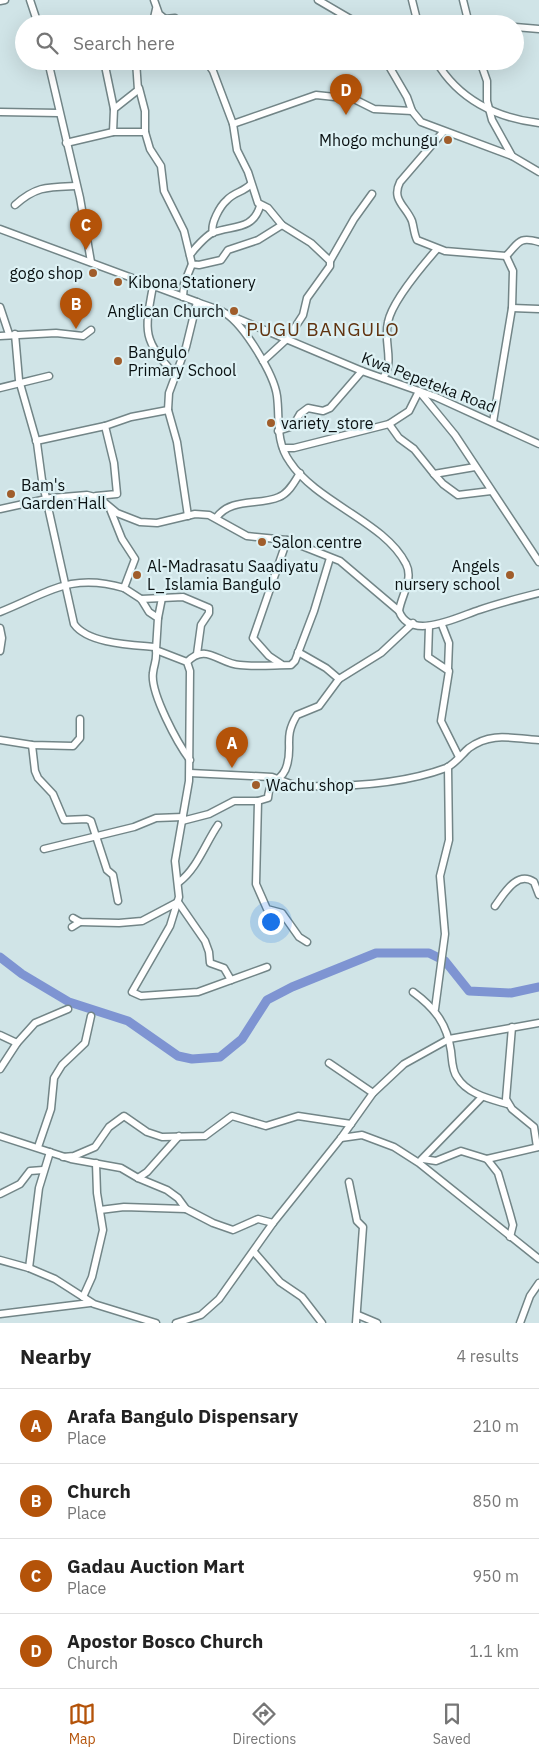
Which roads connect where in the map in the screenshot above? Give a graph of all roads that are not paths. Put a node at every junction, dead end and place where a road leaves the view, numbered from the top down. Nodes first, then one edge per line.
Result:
1 (5, 0) edge
2 (30, 0) edge
3 (154, 0) edge
4 (318, 0) edge
5 (412, 0) edge
6 (463, 0) edge
7 (0, 1) edge
8 (156, 7) junction
9 (35, 15) edge
10 (155, 15) edge
11 (160, 15) edge
12 (344, 15) edge
13 (416, 15) edge
14 (467, 15) edge
15 (524, 27) edge
16 (539, 28) edge
17 (50, 70) edge
18 (106, 70) edge
19 (137, 70) edge
20 (212, 70) edge
21 (391, 70) edge
22 (441, 70) edge
23 (483, 70) edge
24 (139, 88) junction
25 (114, 109) junction
26 (488, 110) junction
27 (412, 111) junction
28 (0, 112) edge
29 (59, 113) junction
30 (539, 123) edge
31 (233, 124) junction
32 (113, 132) junction
33 (145, 132) junction
34 (443, 132) junction
35 (66, 143) junction
36 (512, 156) junction
37 (539, 172) edge
38 (251, 184) junction
39 (76, 186) junction
40 (372, 194) dead end
41 (15, 205) dead end
42 (260, 206) junction
43 (282, 226) junction
44 (0, 229) edge
45 (212, 233) junction
46 (539, 242) edge
47 (437, 249) junction
48 (190, 256) junction
49 (506, 256) junction
50 (330, 261) junction
51 (91, 262) junction
52 (192, 264) junction
53 (153, 286) junction
54 (184, 297) junction
55 (197, 302) junction
56 (0, 307) edge
57 (512, 308) junction
58 (539, 309) edge
59 (226, 314) junction
60 (91, 330) dead end
61 (12, 334) junction
62 (0, 336) edge
63 (288, 338) junction
64 (263, 361) junction
65 (362, 372) junction
66 (49, 376) dead end
67 (175, 376) junction
68 (384, 378) junction
69 (20, 384) junction
70 (0, 388) edge
71 (419, 391) junction
72 (168, 410) junction
73 (493, 422) junction
74 (389, 424) junction
75 (105, 426) junction
76 (278, 431) junction
77 (36, 441) junction
78 (539, 444) edge
79 (282, 448) junction
80 (475, 467) junction
81 (300, 473) junction
82 (434, 474) junction
83 (491, 491) junction
84 (95, 496) junction
85 (46, 499) junction
86 (0, 509) edge
87 (110, 509) junction
88 (188, 516) junction
89 (216, 518) junction
90 (286, 540) junction
91 (330, 558) junction
92 (538, 559) edge
93 (64, 584) junction
94 (124, 588) junction
95 (539, 593) edge
96 (141, 598) junction
97 (162, 598) junction
98 (399, 611) junction
99 (0, 612) edge
100 (158, 618) junction
101 (413, 624) junction
102 (442, 624) junction
103 (429, 626) junction
104 (0, 628) edge
105 (156, 648) junction
106 (0, 651) edge
107 (298, 652) junction
108 (197, 654) junction
109 (187, 662) junction
110 (281, 664) junction
111 (448, 670) junction
112 (339, 679) junction
113 (80, 718) dead end
114 (539, 740) edge
115 (0, 742) edge
116 (32, 745) junction
117 (459, 757) junction
118 (190, 760) junction
119 (448, 767) junction
120 (190, 773) junction
121 (278, 778) junction
122 (258, 801) junction
123 (182, 819) junction
124 (218, 825) dead end
125 (96, 835) junction
126 (44, 849) dead end
127 (179, 882) junction
128 (539, 895) edge
129 (118, 901) dead end
130 (178, 902) junction
131 (495, 906) dead end
132 (73, 918) dead end
133 (80, 922) junction
134 (72, 927) dead end
135 (306, 942) dead end
136 (267, 966) dead end
137 (232, 980) junction
138 (413, 992) dead end
139 (68, 1009) dead end
140 (434, 1010) junction
141 (91, 1016) dead end
142 (539, 1023) edge
143 (512, 1027) junction
144 (0, 1035) edge
145 (449, 1039) junction
146 (17, 1043) junction
147 (329, 1063) dead end
148 (0, 1069) edge
149 (373, 1093) junction
150 (482, 1097) junction
151 (507, 1104) junction
152 (351, 1124) junction
153 (0, 1136) edge
154 (179, 1136) junction
155 (341, 1138) junction
156 (38, 1147) junction
157 (538, 1147) edge
158 (50, 1152) junction
159 (63, 1157) junction
160 (487, 1159) junction
161 (421, 1161) junction
162 (96, 1164) junction
163 (43, 1170) junction
164 (138, 1178) junction
165 (349, 1182) dead end
166 (0, 1194) edge
167 (100, 1210) junction
168 (186, 1210) junction
169 (273, 1223) junction
170 (510, 1237) junction
171 (254, 1252) junction
172 (539, 1259) edge
173 (0, 1260) edge
174 (29, 1268) junction
175 (539, 1283) edge
176 (83, 1297) junction
177 (90, 1303) junction
178 (0, 1314) edge
179 (358, 1315) junction
180 (156, 1323) edge
181 (176, 1323) edge
182 (322, 1323) edge
183 (356, 1323) edge
184 (377, 1323) edge
185 (520, 1323) edge

1 - 7 street
2 - 9 street
3 - 8 street
4 - 12 street
5 - 13 street
6 - 14 street
8 - 10 street
8 - 11 street
15 - 16 street
17 - 29 street
18 - 25 street
19 - 24 street
20 - 31 street
21 - 27 street
22 - 26 street
23 - 26 street
24 - 25 street
24 - 33 street
25 - 32 street
26 - 30 street
26 - 36 street
27 - 31 street
27 - 34 street
28 - 29 street
29 - 35 street
31 - 38 street
32 - 33 street
32 - 35 street
33 - 48 street
34 - 36 street
34 - 47 street
35 - 39 street
36 - 37 street
38 - 42 street
38 - 45 street
39 - 41 street
39 - 51 street
40 - 50 street
42 - 43 street
42 - 45 street
43 - 50 street
43 - 52 street
44 - 51 street, Kwa Pepeteka Road
45 - 48 street
46 - 49 street
47 - 49 street
47 - 68 street
48 - 52 street
49 - 57 street
50 - 63 street
51 - 53 street, Kwa Pepeteka Road
52 - 54 street
53 - 54 street, Kwa Pepeteka Road
53 - 67 street
54 - 55 street, Kwa Pepeteka Road
55 - 59 street, Kwa Pepeteka Road
55 - 67 street
56 - 61 street
57 - 58 street
57 - 73 street
59 - 63 street, Kwa Pepeteka Road
59 - 64 street
60 - 61 street
61 - 62 street
61 - 69 street
63 - 64 street
63 - 65 street, Kwa Pepeteka Road
64 - 76 street
65 - 68 street, Kwa Pepeteka Road
65 - 76 street
66 - 69 street
67 - 72 street
68 - 71 street, Kwa Pepeteka Road
69 - 70 street
69 - 77 street
71 - 73 street, Kwa Pepeteka Road
71 - 74 street
71 - 80 street
72 - 75 street
72 - 88 street
73 - 78 street, Kwa Pepeteka Road
74 - 79 street
74 - 82 street
75 - 77 street
75 - 84 street
76 - 79 street
77 - 85 street
79 - 81 street
80 - 82 street
80 - 83 street
81 - 89 street
81 - 98 street
82 - 83 street
83 - 92 street
84 - 85 street
84 - 87 street
85 - 86 street
85 - 93 street
87 - 88 street
87 - 94 street
88 - 89 street
89 - 90 street
90 - 91 street
90 - 110 street
91 - 98 street
91 - 107 street
93 - 94 street
93 - 99 street
93 - 105 street
94 - 96 street
95 - 102 street
96 - 97 street
96 - 100 street
97 - 100 street
97 - 108 street
98 - 101 street
100 - 105 street
101 - 103 street
101 - 112 street
102 - 103 street
102 - 111 street
103 - 111 street
104 - 106 street
105 - 109 street
105 - 118 street
107 - 110 street
107 - 112 street
108 - 109 street
108 - 110 street
109 - 118 street
111 - 117 street
112 - 121 street
113 - 116 street
114 - 117 street
115 - 116 street
116 - 125 street
117 - 119 street
118 - 120 street
119 - 121 street
119 - 140 street
120 - 121 street
120 - 123 street
121 - 122 street
122 - 123 street
122 - 135 street
123 - 125 street
123 - 127 street
124 - 127 street
125 - 126 street
125 - 129 street
127 - 130 street
128 - 131 street
130 - 133 street
130 - 137 street
130 - 137 street
132 - 133 street
133 - 134 street
136 - 137 street
138 - 140 street
139 - 146 street
140 - 145 street
141 - 156 street
142 - 143 street
143 - 145 street
143 - 151 street
144 - 146 street
145 - 149 street
145 - 150 street
146 - 148 street
147 - 149 street
149 - 152 street
150 - 151 street
150 - 161 street
151 - 157 street
152 - 154 street
152 - 155 street
153 - 156 street
154 - 159 street
154 - 164 street
155 - 161 street
155 - 169 street
156 - 158 street
157 - 160 street
158 - 159 street
158 - 163 street
159 - 162 street
160 - 161 street
160 - 170 street
161 - 170 street
162 - 164 street
162 - 167 street
163 - 166 street
163 - 174 street
164 - 168 street
165 - 179 street
167 - 168 street
167 - 176 street
168 - 169 street
169 - 171 street
170 - 172 street
171 - 181 street
171 - 182 street
173 - 174 street
174 - 176 street
175 - 185 street
176 - 177 street
177 - 178 street
177 - 180 street
179 - 183 street
179 - 184 street

